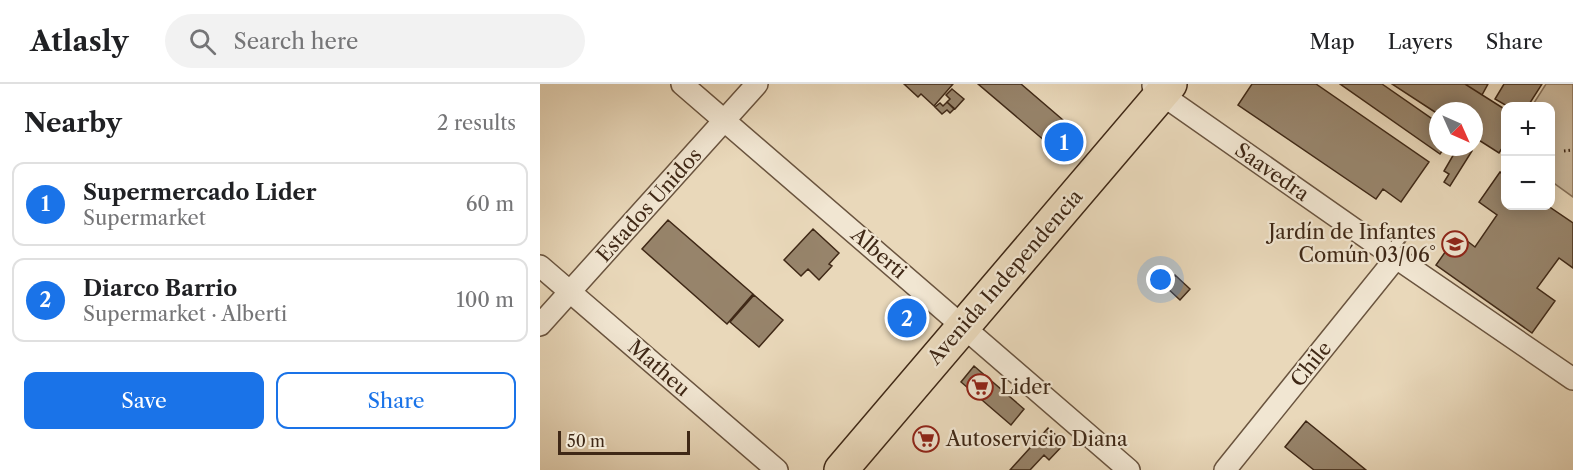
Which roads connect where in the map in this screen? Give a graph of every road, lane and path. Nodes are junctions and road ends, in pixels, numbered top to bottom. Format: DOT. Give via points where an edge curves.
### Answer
graph roads {
  1 [pos="682,84"];
  2 [pos="757,84"];
  3 [pos="1160,87"];
  4 [pos="724,121"];
  5 [pos="1573,150"];
  6 [pos="1564,151"];
  7 [pos="1403,234"];
  8 [pos="1393,255"];
  9 [pos="540,266"];
  10 [pos="570,291"];
  11 [pos="540,325"];
  12 [pos="964,326"];
  13 [pos="1573,379"];
  14 [pos="777,470"];
  15 [pos="841,470"];
  16 [pos="1129,470"];
  17 [pos="1225,470"];
  1 -- 4 [label="street, Alberti"];
  2 -- 4 [label="street, Estados Unidos"];
  3 -- 8 [label="street, Saavedra"];
  3 -- 12 [label="main road, Avenida Independencia"];
  4 -- 10 [label="street, Estados Unidos"];
  4 -- 12 [label="street, Alberti"];
  5 -- 6 [label="path"];
  7 -- 8 [label="lane"];
  8 -- 13 [label="street, Saavedra"];
  8 -- 17 [label="street, Chile"];
  9 -- 10 [label="street, Matheu"];
  10 -- 11 [label="street, Estados Unidos"];
  10 -- 14 [label="street, Matheu"];
  12 -- 15 [label="main road, Avenida Independencia"];
  12 -- 16 [label="street, Alberti"];
}
